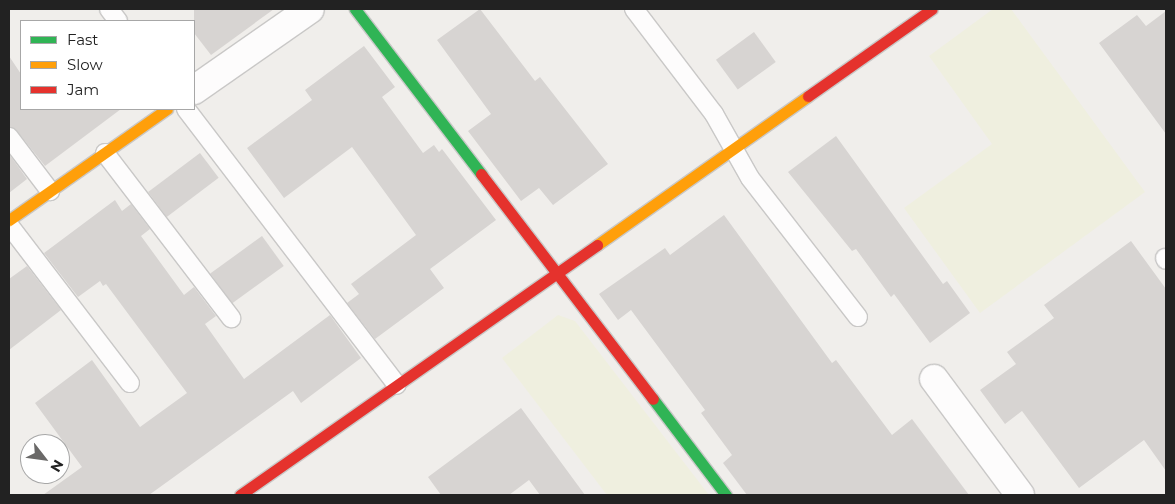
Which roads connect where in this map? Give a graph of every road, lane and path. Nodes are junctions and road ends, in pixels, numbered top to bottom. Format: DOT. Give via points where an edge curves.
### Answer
graph roads {
  1 [pos="109,9"];
  2 [pos="310,9"];
  3 [pos="355,9"];
  4 [pos="634,9"];
  5 [pos="932,9"];
  6 [pos="117,20"];
  7 [pos="195,89"];
  8 [pos="166,110"];
  9 [pos="187,110"];
  10 [pos="9,137"];
  11 [pos="733,148"];
  12 [pos="104,153"];
  13 [pos="50,191"];
  14 [pos="9,220"];
  15 [pos="9,225"];
  16 [pos="556,273"];
  17 [pos="858,317"];
  18 [pos="231,318"];
  19 [pos="934,379"];
  20 [pos="130,383"];
  21 [pos="397,385"];
  22 [pos="240,495"];
  23 [pos="726,495"];
  24 [pos="1020,495"];
  1 -- 6 [label="lane"];
  2 -- 7 [label="street"];
  3 -- 16 [label="street"];
  4 -- 11 [label="lane" via="714,114"];
  5 -- 11 [label="street"];
  8 -- 12 [label="street"];
  9 -- 21 [label="lane"];
  10 -- 13 [label="lane"];
  11 -- 16 [label="street"];
  11 -- 17 [label="lane" via="750,178"];
  12 -- 13 [label="street"];
  12 -- 18 [label="lane"];
  13 -- 14 [label="street"];
  15 -- 20 [label="lane"];
  16 -- 21 [label="street"];
  16 -- 23 [label="street"];
  19 -- 24 [label="street"];
  21 -- 22 [label="street"];
}
